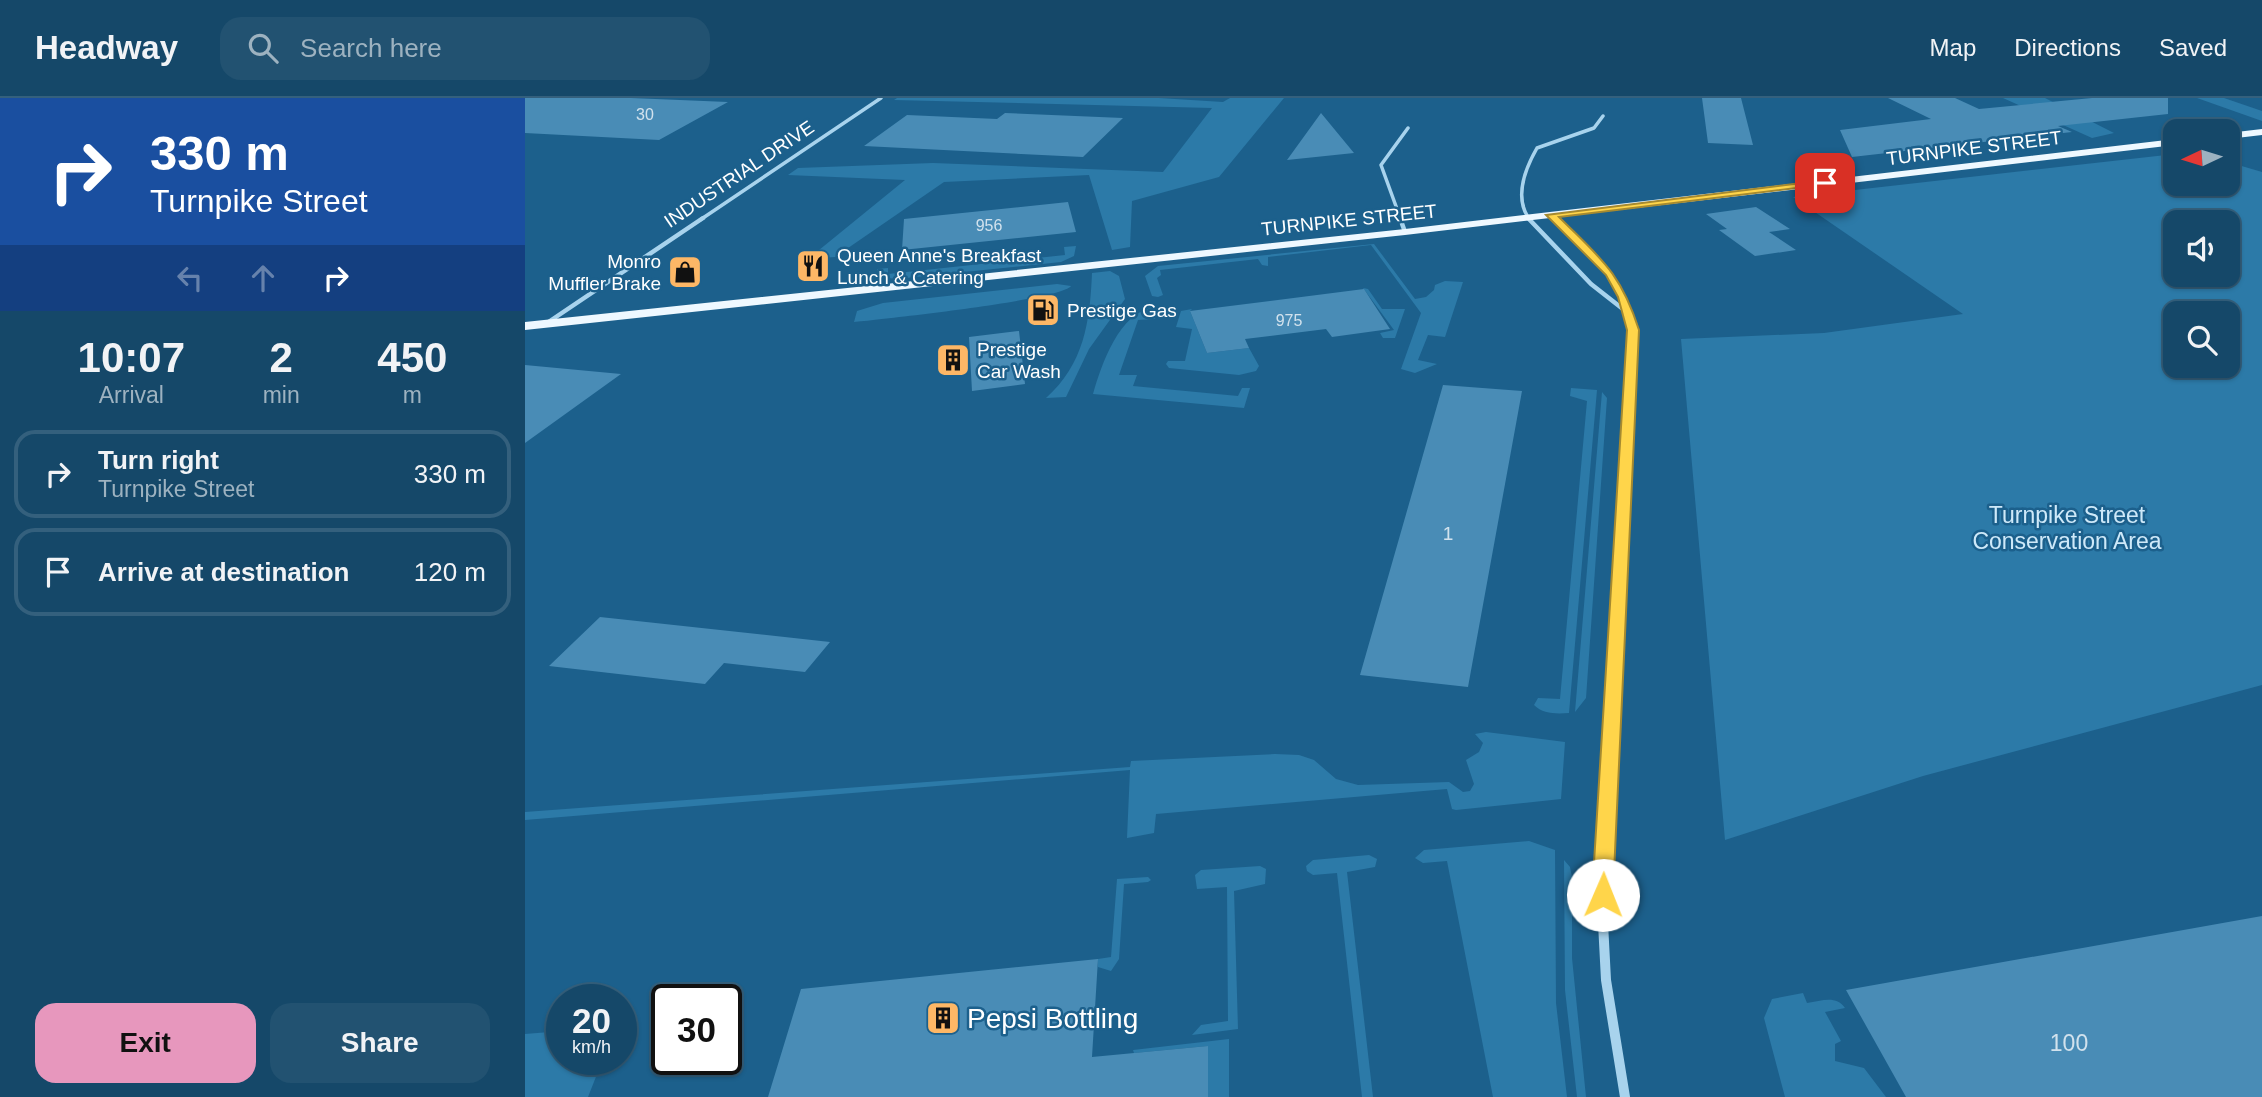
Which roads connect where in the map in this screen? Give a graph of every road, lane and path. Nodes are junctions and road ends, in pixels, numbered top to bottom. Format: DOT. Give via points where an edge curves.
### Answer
graph roads {
  1 [pos="881,98"];
  2 [pos="1603,116"];
  3 [pos="1408,128"];
  4 [pos="2262,132"];
  5 [pos="2240,135"];
  6 [pos="2163,143"];
  7 [pos="1551,215"];
  8 [pos="1527,217"];
  9 [pos="1405,232"];
  10 [pos="1629,314"];
  11 [pos="546,324"];
  12 [pos="525,326"];
  13 [pos="1625,1097"];
  1 -- 11 [label="street, INDUSTRIAL DRIVE"];
  2 -- 8 [label="street" via="1594,128 1537,148 1520,201"];
  3 -- 9 [label="street" via="1381,165"];
  4 -- 5 [label="main road"];
  6 -- 7 [label="main road, TURNPIKE STREET"];
  7 -- 8 [label="main road, TURNPIKE STREET"];
  7 -- 10 [label="street" via="1610,274"];
  8 -- 9 [label="main road, TURNPIKE STREET"];
  8 -- 10 [label="street" via="1591,284"];
  9 -- 11 [label="main road, TURNPIKE STREET"];
  10 -- 13 [label="street" via="1633,350 1603,922 1606,980"];
  11 -- 12 [label="main road, TURNPIKE STREET"];
}
